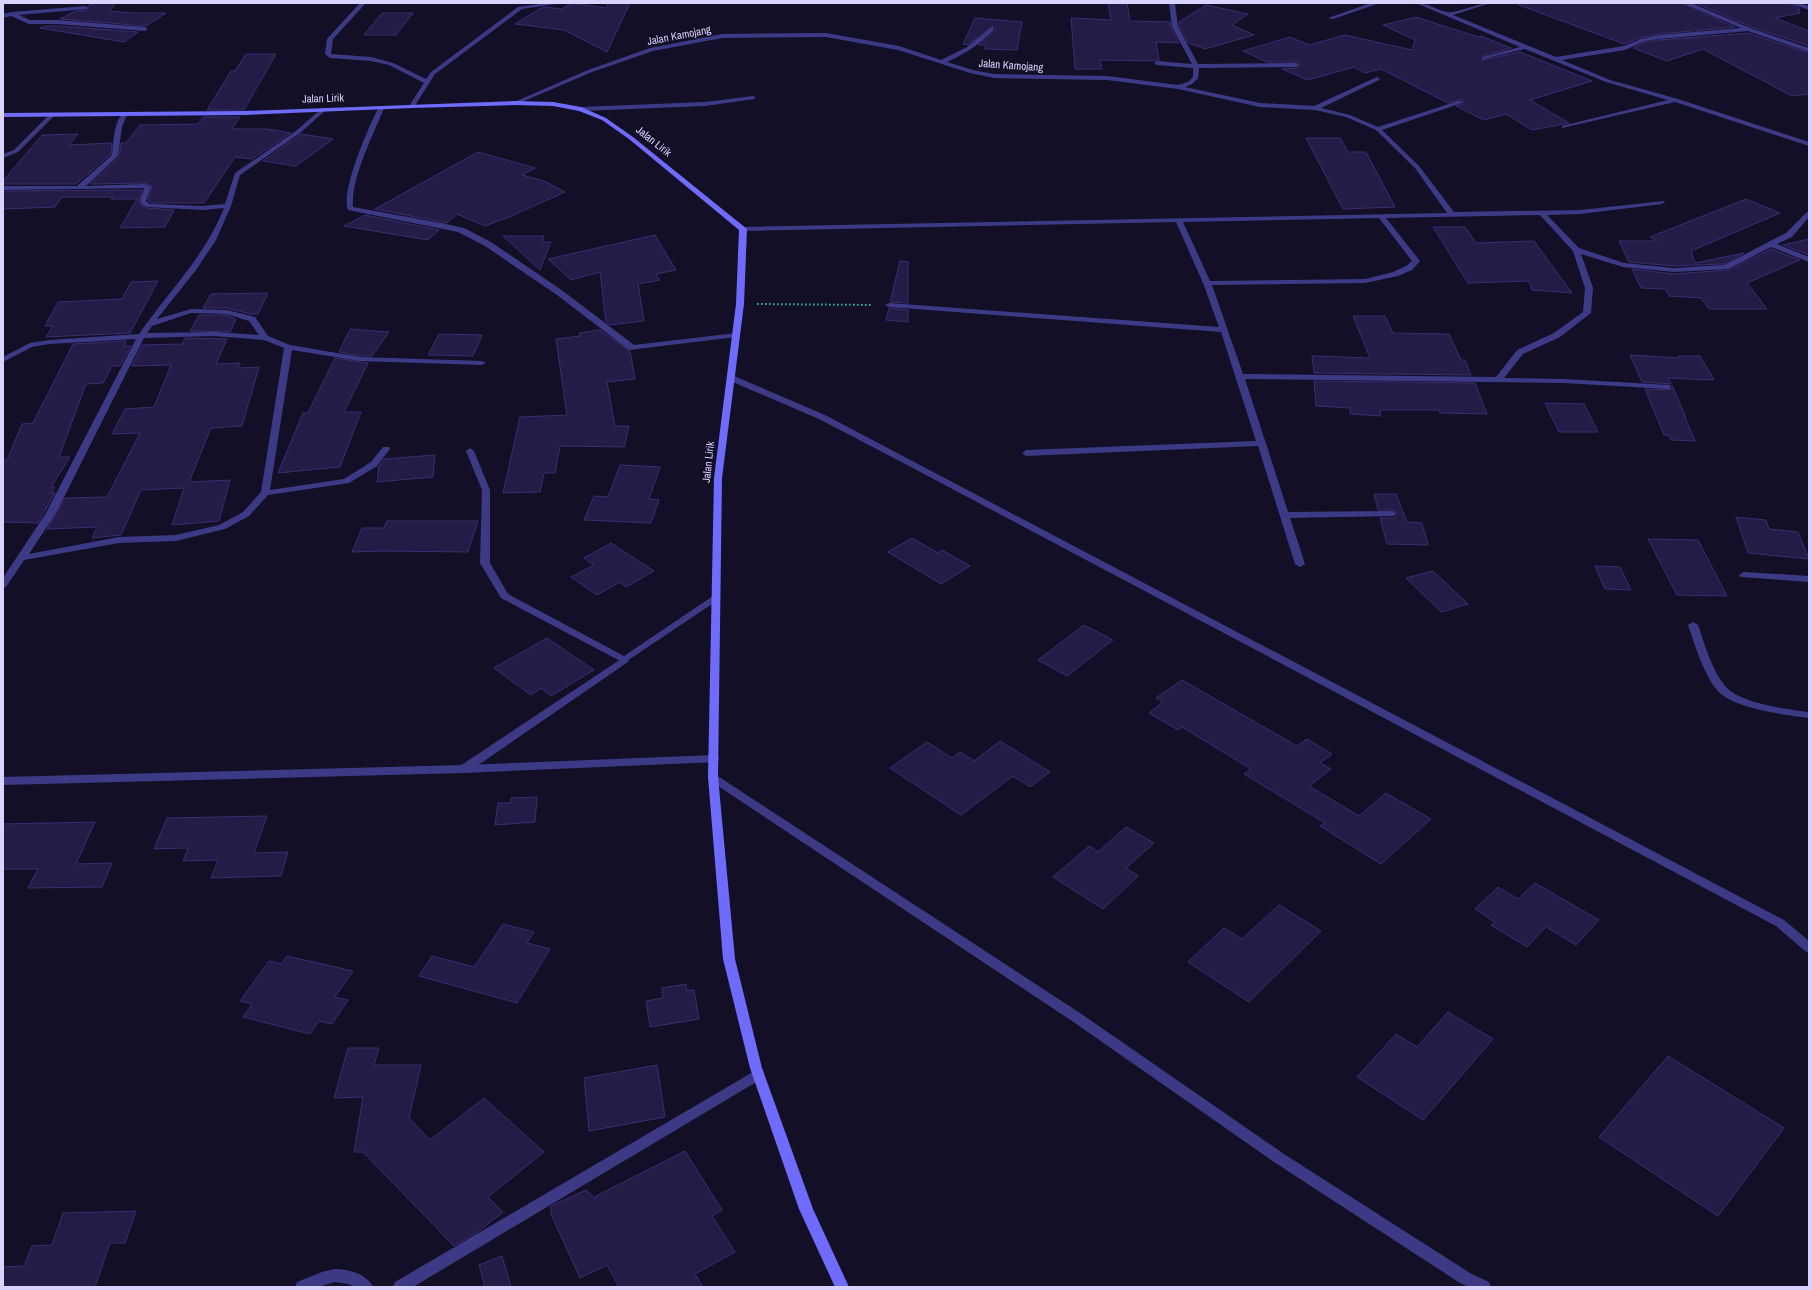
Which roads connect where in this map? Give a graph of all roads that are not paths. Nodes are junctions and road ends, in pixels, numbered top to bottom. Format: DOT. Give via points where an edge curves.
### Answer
graph roads {
  1 [pos="363,3"];
  2 [pos="559,3"];
  3 [pos="1172,3"];
  4 [pos="1377,3"];
  5 [pos="1418,3"];
  6 [pos="1488,3"];
  7 [pos="1686,3"];
  8 [pos="1793,3"];
  9 [pos="85,8"];
  10 [pos="1809,8"];
  11 [pos="12,14"];
  12 [pos="1447,15"];
  13 [pos="3,16"];
  14 [pos="1331,18"];
  15 [pos="145,29"];
  16 [pos="992,29"];
  17 [pos="1748,29"];
  18 [pos="1525,47"];
  19 [pos="1809,50"];
  20 [pos="1485,58"];
  21 [pos="1556,59"];
  22 [pos="942,62"];
  23 [pos="1157,63"];
  24 [pos="1296,65"];
  25 [pos="1196,66"];
  26 [pos="1377,79"];
  27 [pos="427,82"];
  28 [pos="1178,87"];
  29 [pos="752,98"];
  30 [pos="1676,100"];
  31 [pos="1460,102"];
  32 [pos="516,103"];
  33 [pos="412,106"];
  34 [pos="381,108"];
  35 [pos="1315,108"];
  36 [pos="581,109"];
  37 [pos="322,110"];
  38 [pos="3,114"];
  39 [pos="52,115"];
  40 [pos="124,115"];
  41 [pos="1564,127"];
  42 [pos="1378,130"];
  43 [pos="1809,144"];
  44 [pos="3,156"];
  45 [pos="3,188"];
  46 [pos="78,188"];
  47 [pos="1662,202"];
  48 [pos="228,206"];
  49 [pos="1542,213"];
  50 [pos="1809,213"];
  51 [pos="1452,215"];
  52 [pos="1381,217"];
  53 [pos="1178,220"];
  54 [pos="743,228"];
  55 [pos="1771,244"];
  56 [pos="1576,250"];
  57 [pos="1809,260"];
  58 [pos="1207,283"];
  59 [pos="889,305"];
  60 [pos="149,324"];
  61 [pos="1223,330"];
  62 [pos="736,335"];
  63 [pos="141,336"];
  64 [pos="265,338"];
  65 [pos="288,347"];
  66 [pos="3,360"];
  67 [pos="482,363"];
  68 [pos="1240,376"];
  69 [pos="731,378"];
  70 [pos="1498,380"];
  71 [pos="1667,387"];
  72 [pos="1262,443"];
  73 [pos="386,449"];
  74 [pos="470,451"];
  75 [pos="1026,453"];
  76 [pos="265,493"];
  77 [pos="1391,514"];
  78 [pos="1285,515"];
  79 [pos="20,558"];
  80 [pos="1300,564"];
  81 [pos="1744,575"];
  82 [pos="1809,579"];
  83 [pos="3,585"];
  84 [pos="716,598"];
  85 [pos="1692,625"];
  86 [pos="624,660"];
  87 [pos="1809,715"];
  88 [pos="714,759"];
  89 [pos="464,769"];
  90 [pos="713,777"];
  91 [pos="3,781"];
  92 [pos="1809,948"];
  93 [pos="758,1074"];
  94 [pos="302,1287"];
  95 [pos="366,1287"];
  96 [pos="400,1287"];
  97 [pos="842,1287"];
  98 [pos="1484,1287"];
  1 -- 27 [label="street" via="330,39 328,54 391,64"];
  2 -- 27 [label="street" via="520,8 433,73"];
  3 -- 25 [label="street" via="1175,27"];
  4 -- 14 [label="street"];
  5 -- 12 [label="street"];
  6 -- 12 [label="street"];
  7 -- 17 [label="street"];
  8 -- 10 [label="street"];
  9 -- 11 [label="street"];
  11 -- 13 [label="street"];
  11 -- 15 [label="street" via="29,22"];
  12 -- 18 [label="street"];
  16 -- 22 [label="street" via="964,52"];
  17 -- 19 [label="street"];
  17 -- 21 [label="street" via="1659,36 1625,48"];
  18 -- 20 [label="street"];
  18 -- 21 [label="street"];
  21 -- 30 [label="street" via="1608,81"];
  22 -- 28 [label="street, Jalan Kamojang" via="994,76 1107,78"];
  22 -- 32 [label="street, Jalan Kamojang" via="899,48 826,36 722,36 652,49 590,71"];
  23 -- 25 [label="street"];
  24 -- 25 [label="street"];
  25 -- 28 [label="street" via="1196,77 1190,83"];
  26 -- 35 [label="street"];
  27 -- 33 [label="street"];
  28 -- 35 [label="street, Jalan Kamojang" via="1260,105"];
  29 -- 36 [label="street" via="705,104"];
  30 -- 41 [label="street"];
  30 -- 43 [label="street"];
  31 -- 42 [label="street"];
  32 -- 33 [label="main road, Jalan Lirik"];
  32 -- 36 [label="main road, Jalan Lirik" via="553,104"];
  33 -- 34 [label="main road, Jalan Lirik"];
  34 -- 37 [label="main road, Jalan Lirik"];
  34 -- 62 [label="street" via="358,164 351,189 348,206 350,209 461,230 488,244 560,293 632,348"];
  35 -- 42 [label="street, Jalan Kamojang" via="1348,116"];
  36 -- 54 [label="main road, Jalan Lirik" via="604,119 631,138"];
  37 -- 40 [label="main road, Jalan Lirik"];
  37 -- 48 [label="street" via="298,132 237,174"];
  38 -- 39 [label="main road, Jalan Lirik"];
  39 -- 40 [label="main road, Jalan Lirik"];
  39 -- 44 [label="street" via="16,151"];
  40 -- 46 [label="street" via="119,127 115,156"];
  42 -- 51 [label="street, Jalan Kamojang" via="1417,167"];
  45 -- 46 [label="street"];
  46 -- 48 [label="street" via="148,187 143,201 149,206"];
  47 -- 49 [label="street" via="1580,212"];
  48 -- 60 [label="street" via="210,245 191,273"];
  49 -- 51 [label="street"];
  49 -- 56 [label="street"];
  50 -- 55 [label="street" via="1789,235"];
  51 -- 52 [label="street"];
  52 -- 53 [label="street"];
  52 -- 58 [label="street" via="1416,261 1409,268 1395,274 1365,281"];
  53 -- 54 [label="street"];
  53 -- 58 [label="street"];
  54 -- 62 [label="main road, Jalan Lirik"];
  55 -- 56 [label="street" via="1725,267 1674,270 1622,265"];
  55 -- 57 [label="street"];
  56 -- 70 [label="street" via="1589,288 1587,313 1557,335 1520,352"];
  58 -- 61 [label="street"];
  59 -- 61 [label="street"];
  60 -- 63 [label="street"];
  60 -- 64 [label="street" via="192,312 227,312 252,319"];
  61 -- 68 [label="street"];
  62 -- 69 [label="main road, Jalan Lirik"];
  63 -- 64 [label="street" via="214,334"];
  63 -- 66 [label="street" via="30,345"];
  63 -- 79 [label="street" via="51,513"];
  64 -- 65 [label="street"];
  65 -- 67 [label="street" via="360,360"];
  65 -- 76 [label="street"];
  68 -- 70 [label="street"];
  68 -- 72 [label="street"];
  69 -- 84 [label="main road, Jalan Lirik" via="718,478"];
  69 -- 92 [label="street" via="822,418 912,464 1780,924"];
  70 -- 71 [label="street"];
  72 -- 75 [label="street"];
  72 -- 78 [label="street"];
  73 -- 76 [label="street" via="374,464 346,481"];
  74 -- 86 [label="street" via="486,490 485,564 504,596"];
  76 -- 79 [label="street" via="246,514 222,527 176,538 119,540"];
  77 -- 78 [label="street"];
  78 -- 80 [label="street"];
  79 -- 83 [label="street"];
  81 -- 82 [label="street"];
  84 -- 86 [label="street"];
  84 -- 88 [label="main road, Jalan Lirik"];
  85 -- 87 [label="street" via="1710,670 1724,691 1747,703"];
  86 -- 89 [label="street"];
  88 -- 89 [label="street"];
  88 -- 90 [label="main road, Jalan Lirik"];
  89 -- 91 [label="street"];
  90 -- 93 [label="main road, Jalan Lirik" via="729,959"];
  90 -- 98 [label="street" via="1076,1017 1279,1158 1465,1278"];
  93 -- 96 [label="street"];
  93 -- 97 [label="main road, Jalan Lirik" via="806,1209"];
  94 -- 95 [label="street" via="332,1275 347,1275 364,1283"];
}
